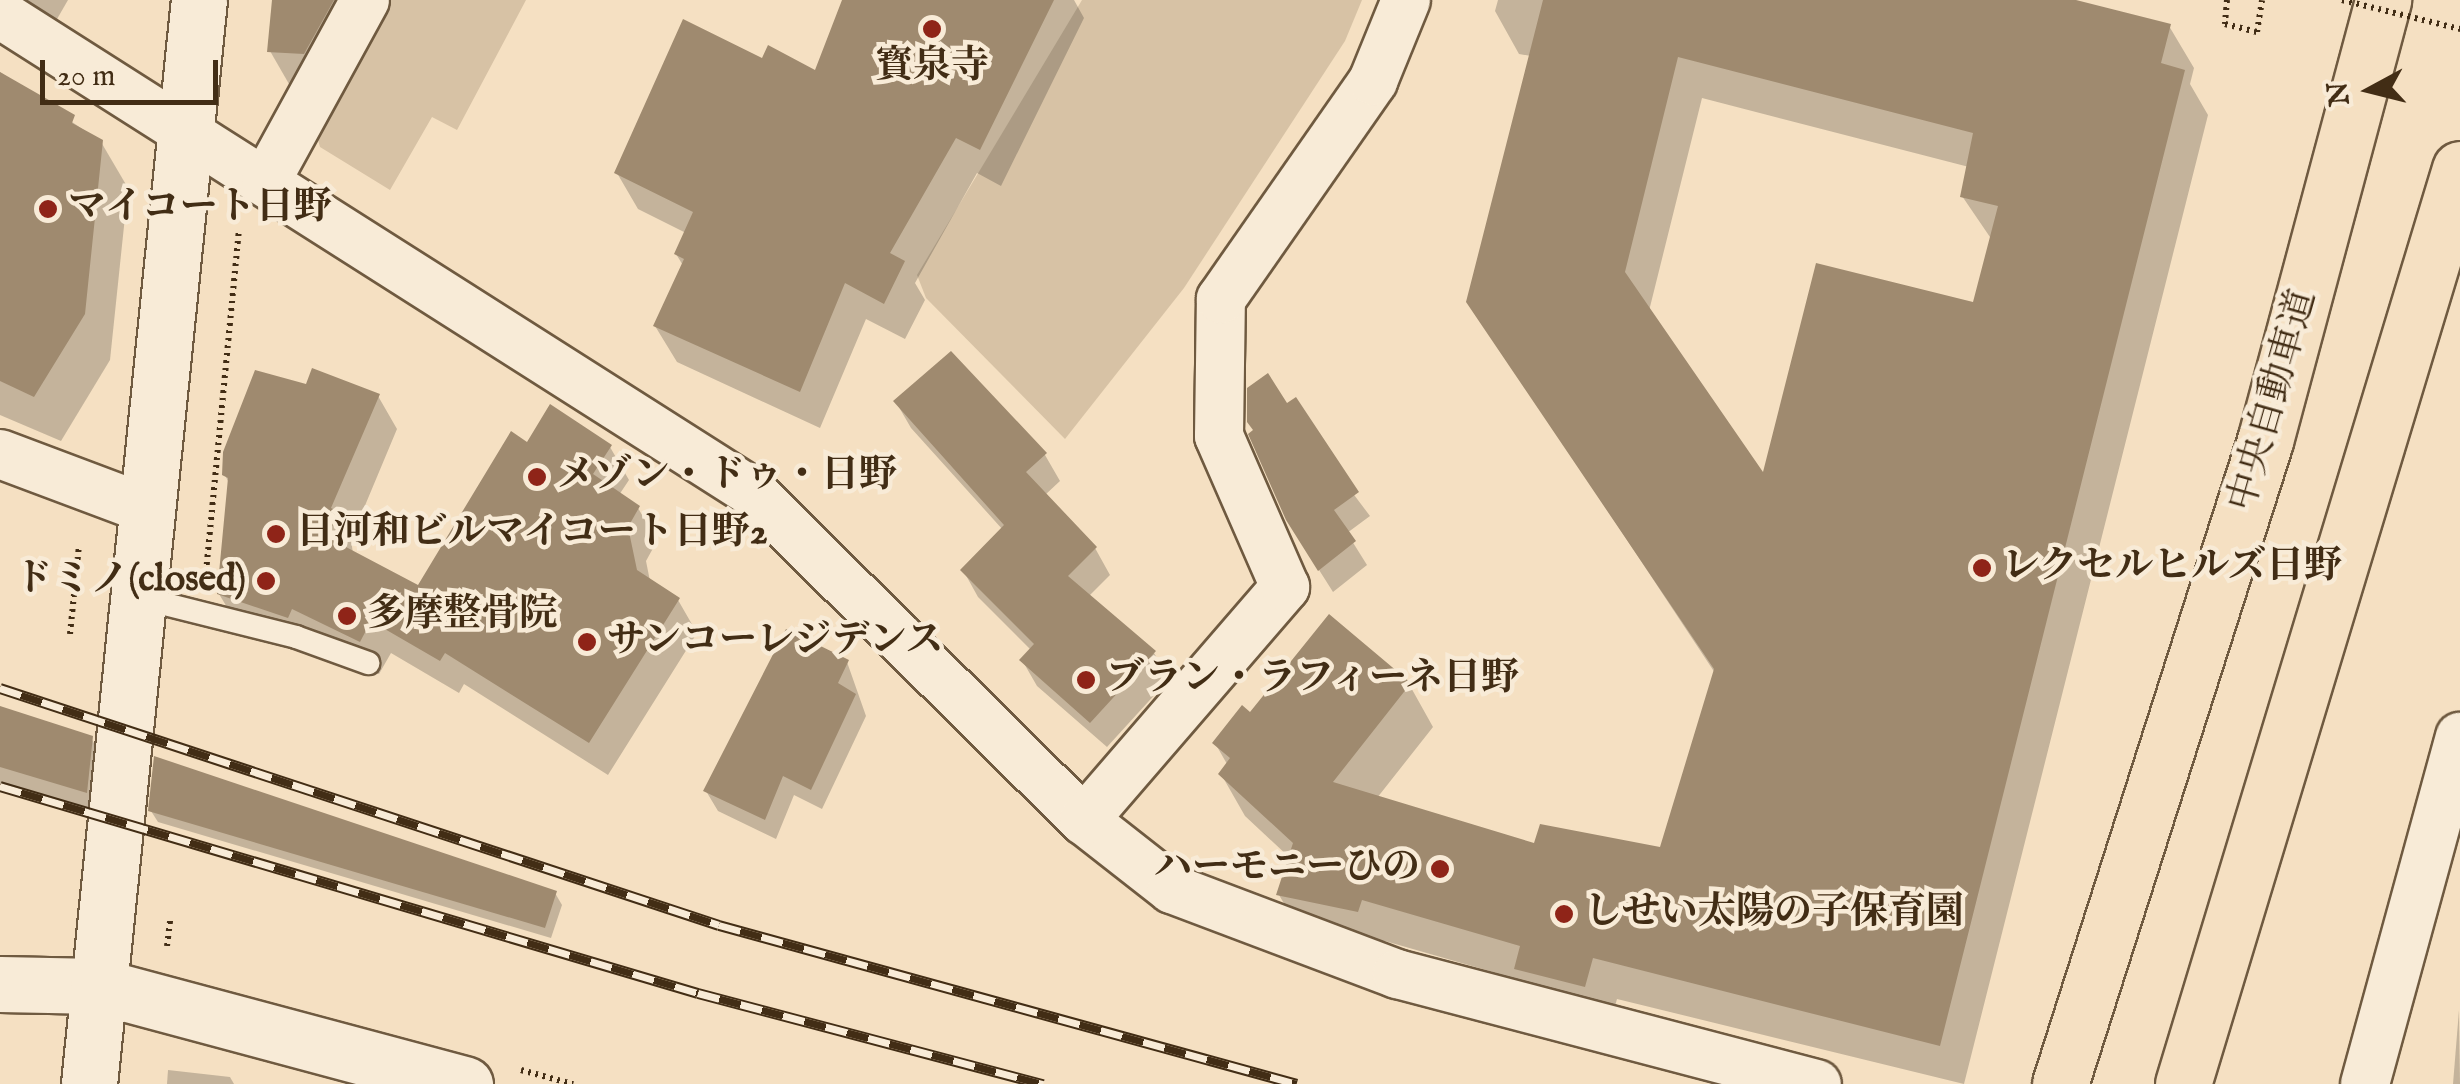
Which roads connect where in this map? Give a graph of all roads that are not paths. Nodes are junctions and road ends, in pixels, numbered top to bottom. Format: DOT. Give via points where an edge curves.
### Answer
graph roads {
  1 [pos="199,0"];
  2 [pos="365,0"];
  3 [pos="1406,0"];
  4 [pos="2383,0"];
  5 [pos="0,14"];
  6 [pos="186,129"];
  7 [pos="2460,169"];
  8 [pos="254,196"];
  9 [pos="0,454"];
  10 [pos="146,509"];
  11 [pos="137,598"];
  12 [pos="368,663"];
  13 [pos="2460,737"];
  14 [pos="1084,820"];
  15 [pos="0,984"];
  16 [pos="98,986"];
  17 [pos="89,1084"];
  18 [pos="465,1084"];
  19 [pos="1817,1084"];
  20 [pos="2060,1084"];
  21 [pos="2183,1084"];
  22 [pos="2365,1084"];
  1 -- 6 [label="street"];
  2 -- 8 [label="street"];
  3 -- 14 [label="street" via="1373,81 1221,299 1219,436 1285,587"];
  4 -- 20 [label="highway, 中央自動車道" via="2265,440"];
  5 -- 6 [label="street"];
  6 -- 8 [label="street"];
  6 -- 10 [label="street"];
  7 -- 21 [label="highway"];
  8 -- 14 [label="street" via="752,492"];
  9 -- 10 [label="street"];
  10 -- 11 [label="street"];
  11 -- 12 [label="lane"];
  11 -- 16 [label="street"];
  13 -- 22 [label="street"];
  14 -- 19 [label="street" via="1172,889 1397,974"];
  15 -- 16 [label="street"];
  16 -- 17 [label="street"];
  16 -- 18 [label="street"];
}
